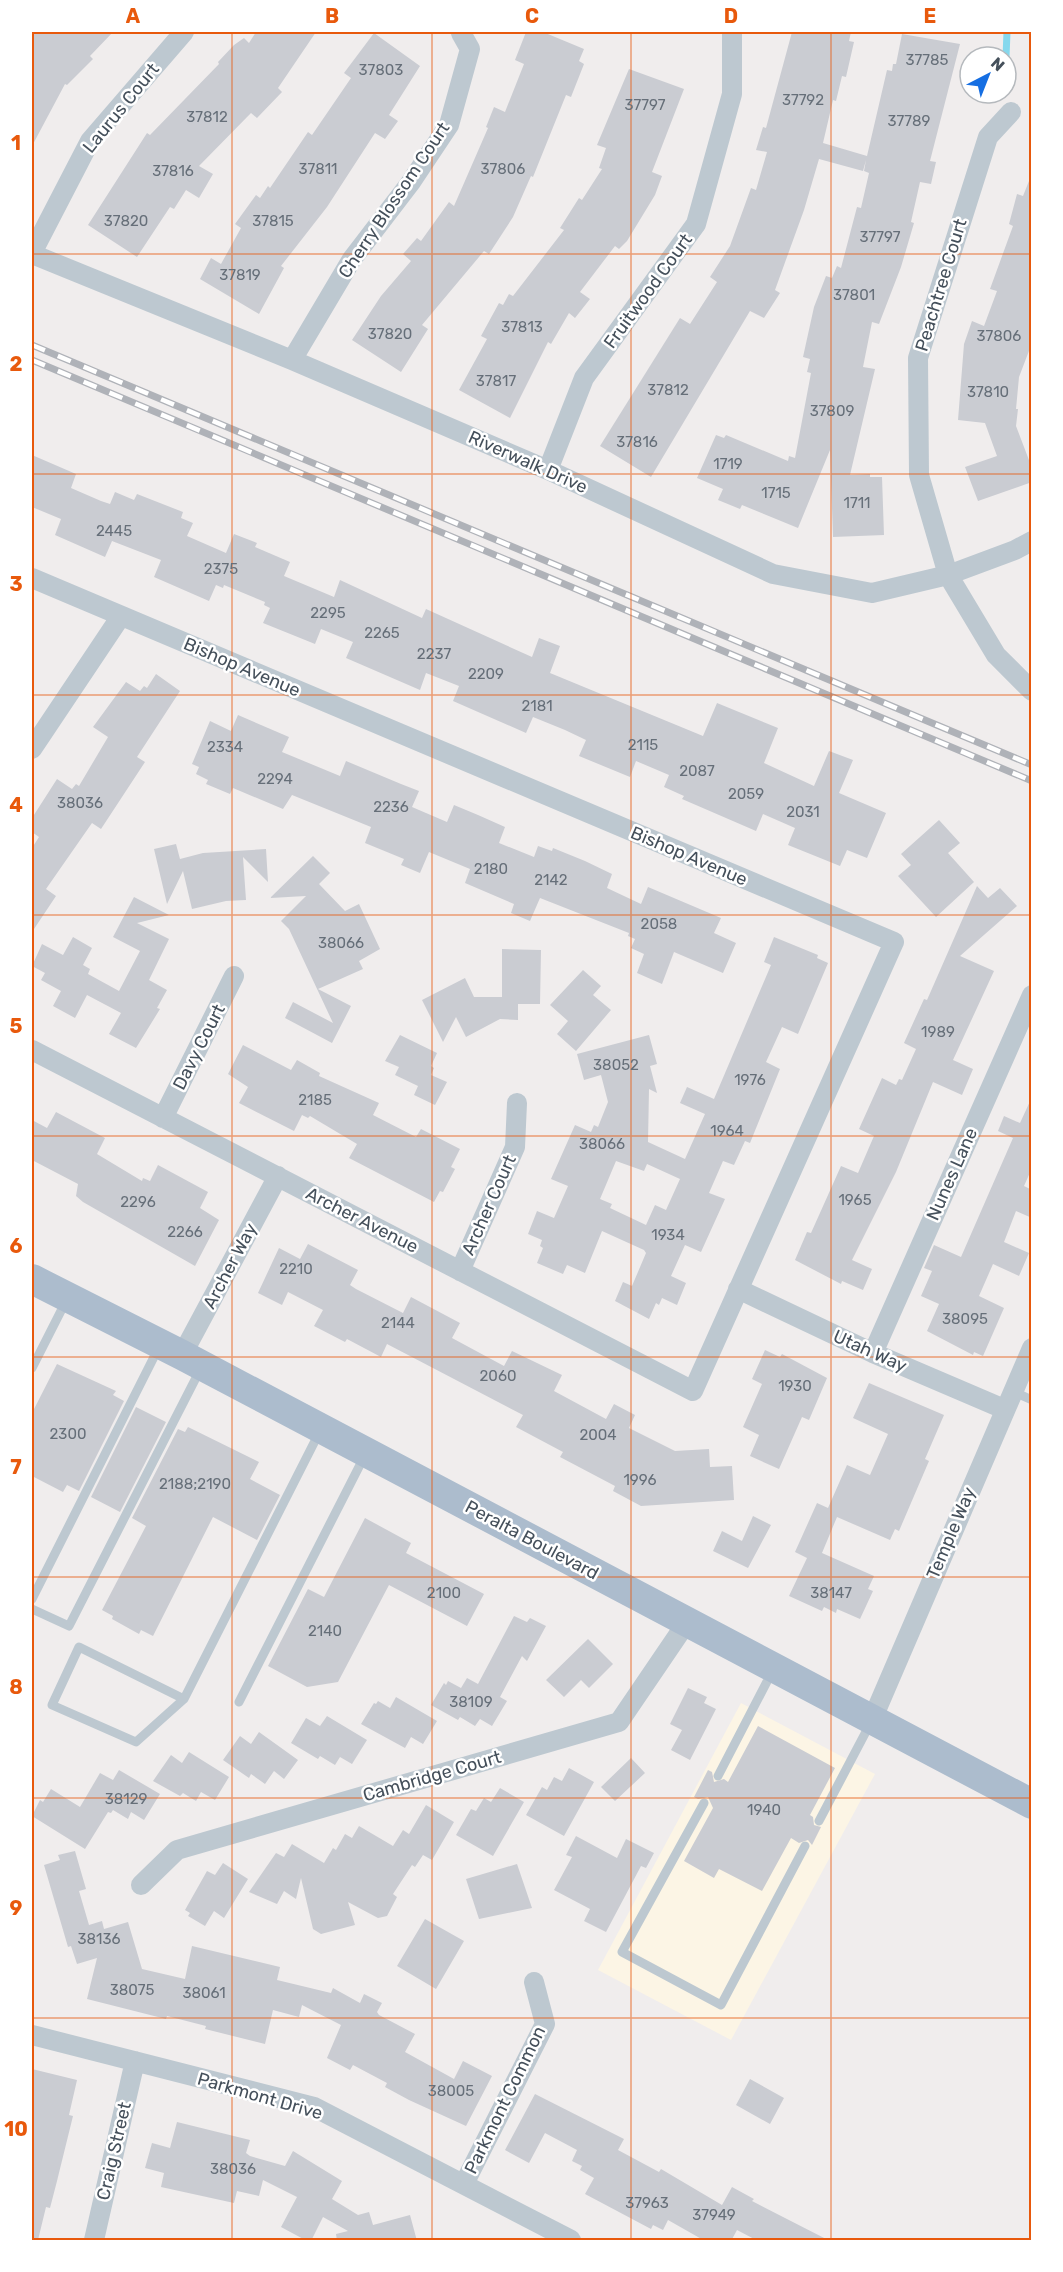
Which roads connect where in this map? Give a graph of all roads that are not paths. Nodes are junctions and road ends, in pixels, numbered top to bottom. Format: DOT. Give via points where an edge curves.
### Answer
graph roads {
  1 [pos="184,32"];
  2 [pos="460,33"];
  3 [pos="732,33"];
  4 [pos="1011,112"];
  5 [pos="32,254"];
  6 [pos="292,360"];
  7 [pos="548,470"];
  8 [pos="1032,541"];
  9 [pos="948,575"];
  10 [pos="32,578"];
  11 [pos="122,616"];
  12 [pos="1032,691"];
  13 [pos="32,749"];
  14 [pos="234,976"];
  15 [pos="1032,995"];
  16 [pos="32,1050"];
  17 [pos="517,1103"];
  18 [pos="163,1118"];
  19 [pos="278,1176"];
  20 [pos="459,1271"];
  21 [pos="32,1279"];
  22 [pos="738,1288"];
  23 [pos="68,1297"];
  24 [pos="1032,1348"];
  25 [pos="873,1353"];
  26 [pos="181,1355"];
  27 [pos="32,1368"];
  28 [pos="693,1391"];
  29 [pos="1008,1400"];
  30 [pos="1032,1400"];
  31 [pos="321,1429"];
  32 [pos="366,1452"];
  33 [pos="32,1599"];
  34 [pos="32,1609"];
  35 [pos="687,1622"];
  36 [pos="774,1668"];
  37 [pos="184,1698"];
  38 [pos="239,1702"];
  39 [pos="872,1720"];
  40 [pos="718,1776"];
  41 [pos="704,1803"];
  42 [pos="1032,1804"];
  43 [pos="819,1821"];
  44 [pos="805,1846"];
  45 [pos="141,1885"];
  46 [pos="534,1982"];
  47 [pos="32,2035"];
  48 [pos="135,2061"];
  49 [pos="464,2184"];
  50 [pos="94,2241"];
  51 [pos="571,2241"];
  1 -- 5 [label="street, Laurus Court" via="90,141"];
  2 -- 6 [label="street, Cherry Blossom Court" via="470,50 448,125 411,182 352,259"];
  3 -- 7 [label="street, Fruitwood Court" via="732,94 696,224 584,378"];
  4 -- 9 [label="street, Peachtree Court" via="987,137 918,358 919,475"];
  5 -- 6 [label="street, Riverwalk Drive"];
  6 -- 7 [label="street, Riverwalk Drive"];
  7 -- 9 [label="street, Riverwalk Drive" via="773,574 872,593"];
  8 -- 9 [label="street, Riverwalk Drive"];
  9 -- 12 [label="street, Peachtree Court" via="996,655"];
  10 -- 11 [label="street, Bishop Avenue"];
  11 -- 13 [label="street"];
  11 -- 22 [label="street, Bishop Avenue" via="894,942"];
  14 -- 18 [label="street, Davy Court"];
  15 -- 25 [label="street, Nunes Lane"];
  16 -- 18 [label="street, Archer Avenue"];
  17 -- 20 [label="street, Archer Court" via="514,1147"];
  18 -- 19 [label="street, Archer Avenue"];
  19 -- 20 [label="street, Archer Avenue"];
  19 -- 26 [label="street, Archer Way"];
  20 -- 28 [label="street, Archer Avenue"];
  21 -- 23 [label="main road, Peralta Boulevard"];
  22 -- 25 [label="street, Utah Way"];
  22 -- 28 [label="street, Bishop Avenue"];
  23 -- 26 [label="main road, Peralta Boulevard"];
  23 -- 27 [label="lane"];
  24 -- 29 [label="street, Temple Way"];
  25 -- 29 [label="street, Utah Way"];
  26 -- 31 [label="main road, Peralta Boulevard"];
  26 -- 33 [label="lane"];
  26 -- 34 [label="lane" via="69,1626"];
  29 -- 30 [label="lane"];
  29 -- 39 [label="street, Temple Way"];
  31 -- 32 [label="main road, Peralta Boulevard"];
  31 -- 37 [label="lane"];
  32 -- 35 [label="main road, Peralta Boulevard"];
  32 -- 38 [label="lane"];
  35 -- 36 [label="main road, Peralta Boulevard"];
  35 -- 45 [label="street, Cambridge Court" via="619,1722 177,1850"];
  36 -- 39 [label="main road, Peralta Boulevard"];
  36 -- 40 [label="lane"];
  37 -- 37 [label="lane" via="80,1647 52,1705 136,1742"];
  39 -- 42 [label="main road, Peralta Boulevard"];
  39 -- 43 [label="lane"];
  41 -- 44 [label="lane" via="622,1952 721,2005"];
  46 -- 49 [label="street, Parkmont Common" via="545,2024"];
  47 -- 48 [label="street, Parkmont Drive"];
  48 -- 49 [label="street, Parkmont Drive" via="314,2107"];
  48 -- 50 [label="street, Craig Street"];
  49 -- 51 [label="street, Parkmont Drive"];
}
